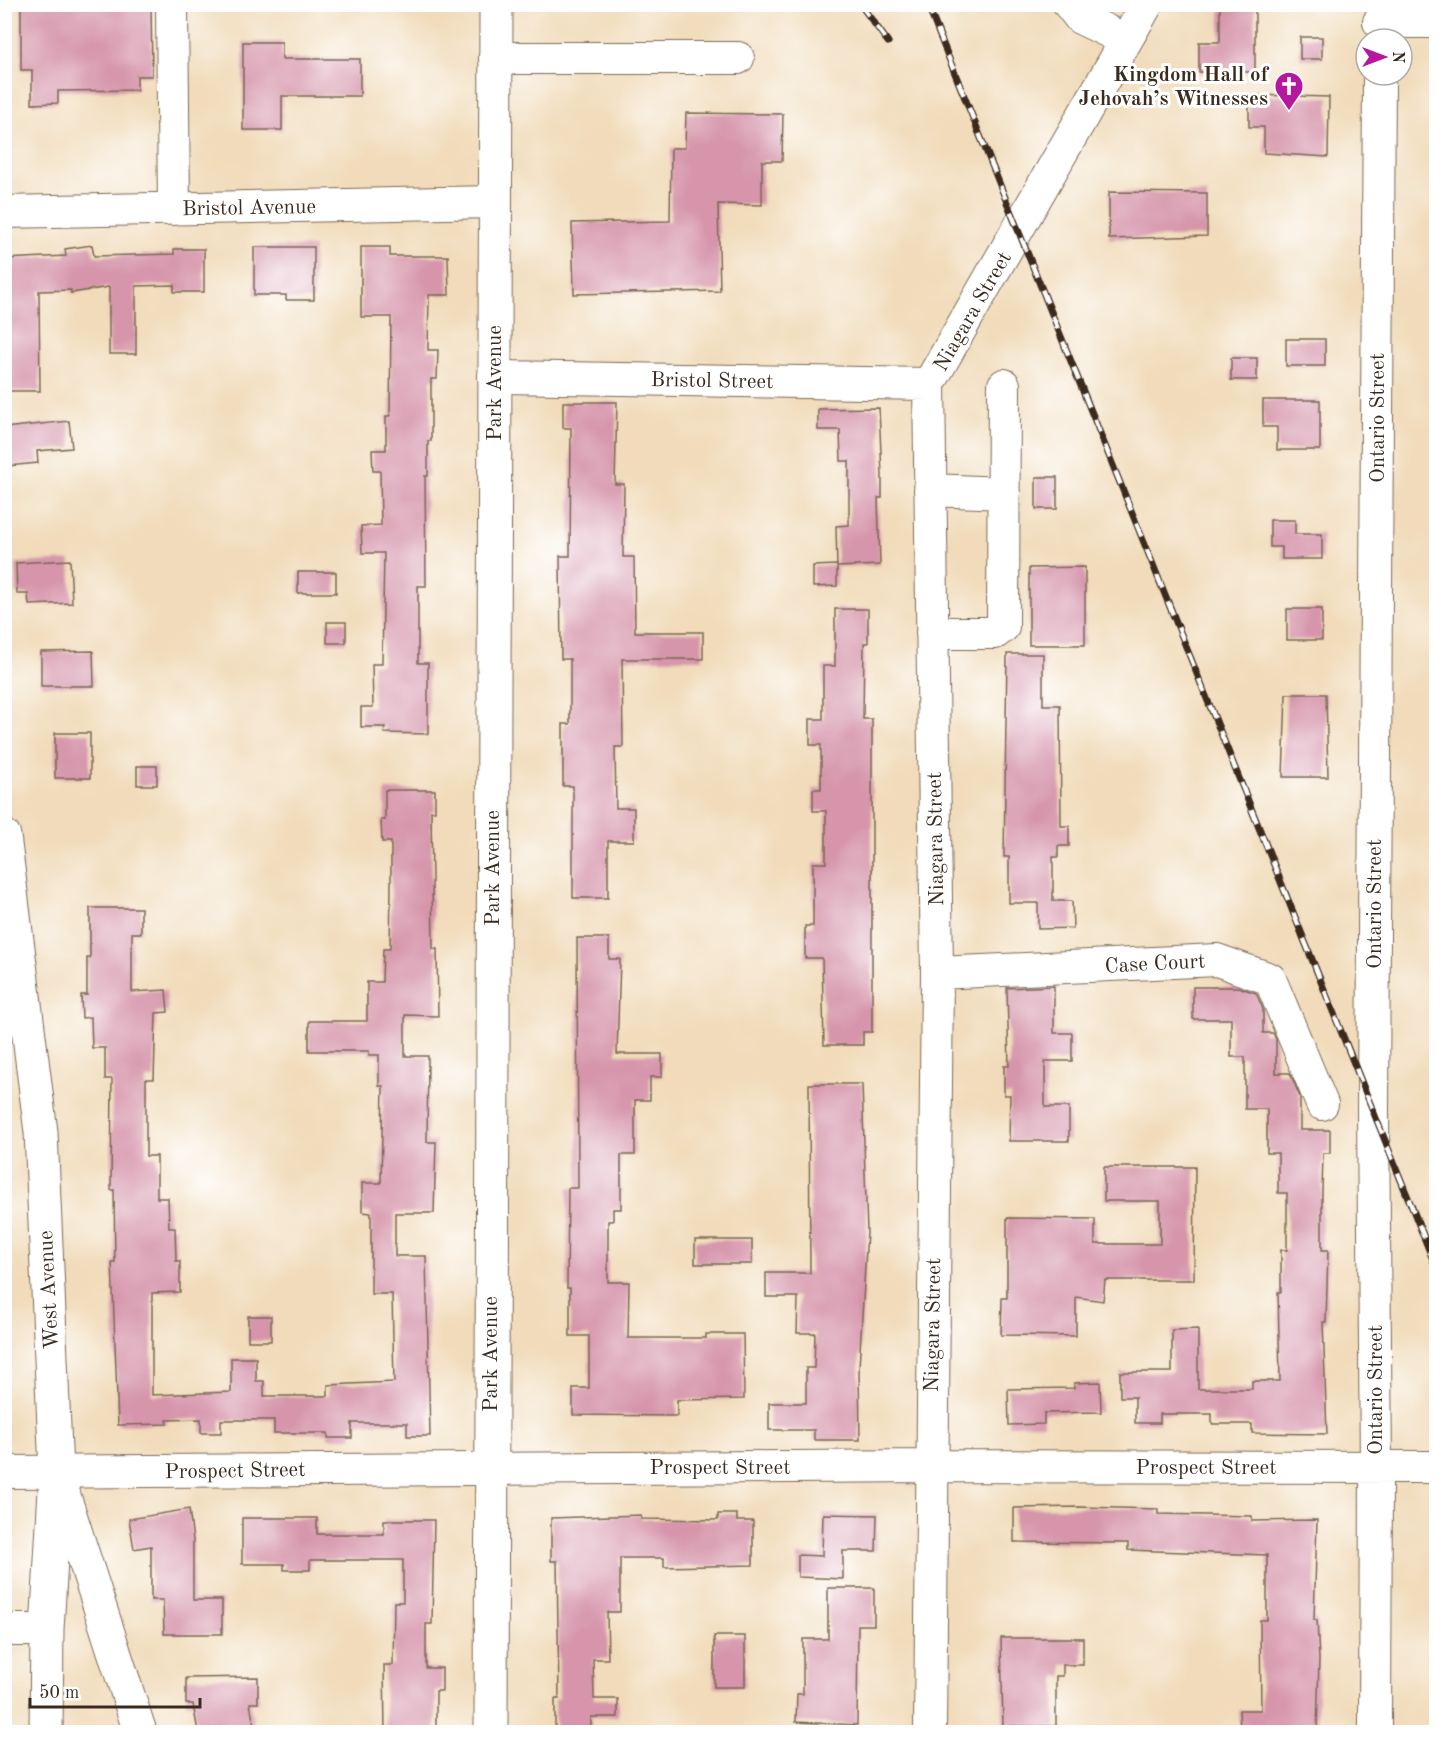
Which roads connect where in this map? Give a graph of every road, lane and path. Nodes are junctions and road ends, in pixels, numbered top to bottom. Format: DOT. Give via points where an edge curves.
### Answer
graph roads {
  1 [pos="172,4"];
  2 [pos="496,4"];
  3 [pos="1069,4"];
  4 [pos="1147,4"];
  5 [pos="1379,22"];
  6 [pos="1437,22"];
  7 [pos="1126,40"];
  8 [pos="495,58"];
  9 [pos="738,58"];
  10 [pos="1379,87"];
  11 [pos="494,202"];
  12 [pos="174,209"];
  13 [pos="4,212"];
  14 [pos="494,377"];
  15 [pos="929,384"];
  16 [pos="1004,385"];
  17 [pos="930,490"];
  18 [pos="1004,493"];
  19 [pos="932,633"];
  20 [pos="4,837"];
  21 [pos="937,973"];
  22 [pos="1322,1104"];
  23 [pos="931,1466"];
  24 [pos="1437,1467"];
  25 [pos="490,1468"];
  26 [pos="1376,1468"];
  27 [pos="4,1472"];
  28 [pos="56,1472"];
  29 [pos="4,1630"];
  30 [pos="47,1630"];
  31 [pos="46,1732"];
  32 [pos="140,1732"];
  33 [pos="491,1732"];
  34 [pos="930,1732"];
  35 [pos="1375,1732"];
  1 -- 12 [label="street"];
  2 -- 8 [label="main road, Park Avenue"];
  3 -- 7 [label="street" via="1080,18"];
  4 -- 7 [label="street, Niagara Street"];
  5 -- 6 [label="street"];
  7 -- 15 [label="street, Niagara Street"];
  8 -- 9 [label="street"];
  8 -- 11 [label="main road, Park Avenue"];
  10 -- 26 [label="street, Ontario Street" via="1372,1109"];
  11 -- 12 [label="street, Bristol Avenue"];
  11 -- 14 [label="main road, Park Avenue"];
  12 -- 13 [label="street, Bristol Avenue"];
  14 -- 15 [label="street, Bristol Street"];
  14 -- 25 [label="main road, Park Avenue"];
  15 -- 17 [label="street, Niagara Street"];
  16 -- 18 [label="street"];
  17 -- 18 [label="street"];
  17 -- 19 [label="street, Niagara Street"];
  18 -- 19 [label="street" via="1003,627 995,633"];
  19 -- 21 [label="street, Niagara Street"];
  20 -- 28 [label="main road, West Avenue" via="40,1132"];
  21 -- 22 [label="street, Case Court" via="1217,960 1270,979"];
  21 -- 23 [label="street, Niagara Street"];
  23 -- 25 [label="street, Prospect Street"];
  23 -- 26 [label="street, Prospect Street"];
  23 -- 34 [label="street, Niagara Street"];
  24 -- 26 [label="street, Prospect Street"];
  25 -- 28 [label="street, Prospect Street"];
  25 -- 33 [label="main road, Park Avenue"];
  26 -- 35 [label="street, Ontario Street"];
  27 -- 28 [label="street, Prospect Street"];
  28 -- 30 [label="main road"];
  28 -- 32 [label="main road, West Avenue"];
  29 -- 30 [label="street"];
  30 -- 31 [label="main road"];
}
